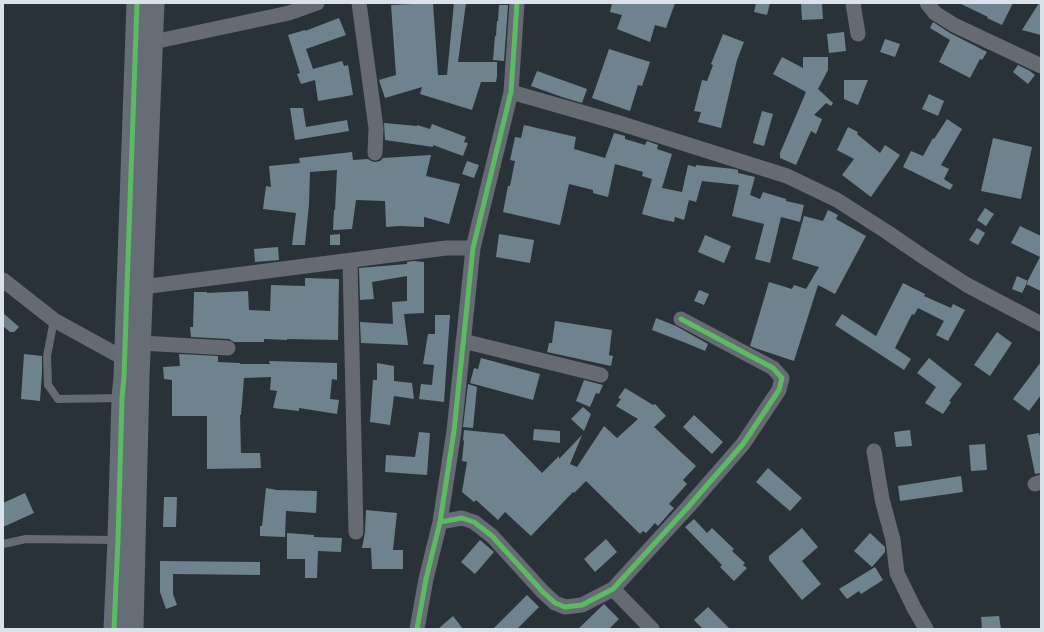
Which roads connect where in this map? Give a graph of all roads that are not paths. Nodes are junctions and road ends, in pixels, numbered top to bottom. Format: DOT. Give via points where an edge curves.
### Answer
graph roads {
  1 [pos="137,3"];
  2 [pos="154,3"];
  3 [pos="317,3"];
  4 [pos="359,3"];
  5 [pos="517,3"];
  6 [pos="853,3"];
  7 [pos="927,3"];
  8 [pos="858,34"];
  9 [pos="153,42"];
  10 [pos="1041,66"];
  11 [pos="511,92"];
  12 [pos="375,153"];
  13 [pos="473,248"];
  14 [pos="350,261"];
  15 [pos="3,280"];
  16 [pos="142,287"];
  17 [pos="681,319"];
  18 [pos="54,320"];
  19 [pos="1041,324"];
  20 [pos="463,341"];
  21 [pos="141,344"];
  22 [pos="228,348"];
  23 [pos="125,359"];
  24 [pos="601,375"];
  25 [pos="122,398"];
  26 [pos="874,451"];
  27 [pos="440,522"];
  28 [pos="356,532"];
  29 [pos="118,540"];
  30 [pos="3,544"];
  31 [pos="613,589"];
  32 [pos="114,629"];
  33 [pos="132,629"];
  34 [pos="417,629"];
  35 [pos="652,629"];
  36 [pos="926,629"];
  1 -- 23 [label="street"];
  2 -- 9 [label="street"];
  3 -- 9 [label="street" via="289,13"];
  4 -- 12 [label="street" via="376,128"];
  5 -- 11 [label="street"];
  6 -- 8 [label="street"];
  7 -- 10 [label="street" via="935,14 954,25"];
  9 -- 16 [label="street"];
  11 -- 13 [label="street"];
  11 -- 19 [label="street" via="786,176 837,200 967,285"];
  13 -- 14 [label="street" via="446,248"];
  13 -- 20 [label="street"];
  14 -- 16 [label="street"];
  14 -- 28 [label="street"];
  15 -- 18 [label="street"];
  16 -- 21 [label="street"];
  17 -- 31 [label="street" via="773,368 782,378 779,390 743,444"];
  18 -- 23 [label="street"];
  18 -- 25 [label="lane" via="47,356 48,385 58,399"];
  20 -- 24 [label="street"];
  20 -- 27 [label="street" via="454,431"];
  21 -- 22 [label="street"];
  21 -- 33 [label="street"];
  23 -- 25 [label="street"];
  25 -- 29 [label="street"];
  26 -- 36 [label="street" via="882,499 893,540 897,573"];
  27 -- 31 [label="street" via="462,518 474,522 492,536 543,592 555,603 565,607 582,605"];
  27 -- 34 [label="street"];
  29 -- 30 [label="lane" via="26,539"];
  29 -- 32 [label="street"];
  31 -- 35 [label="street"];
}
